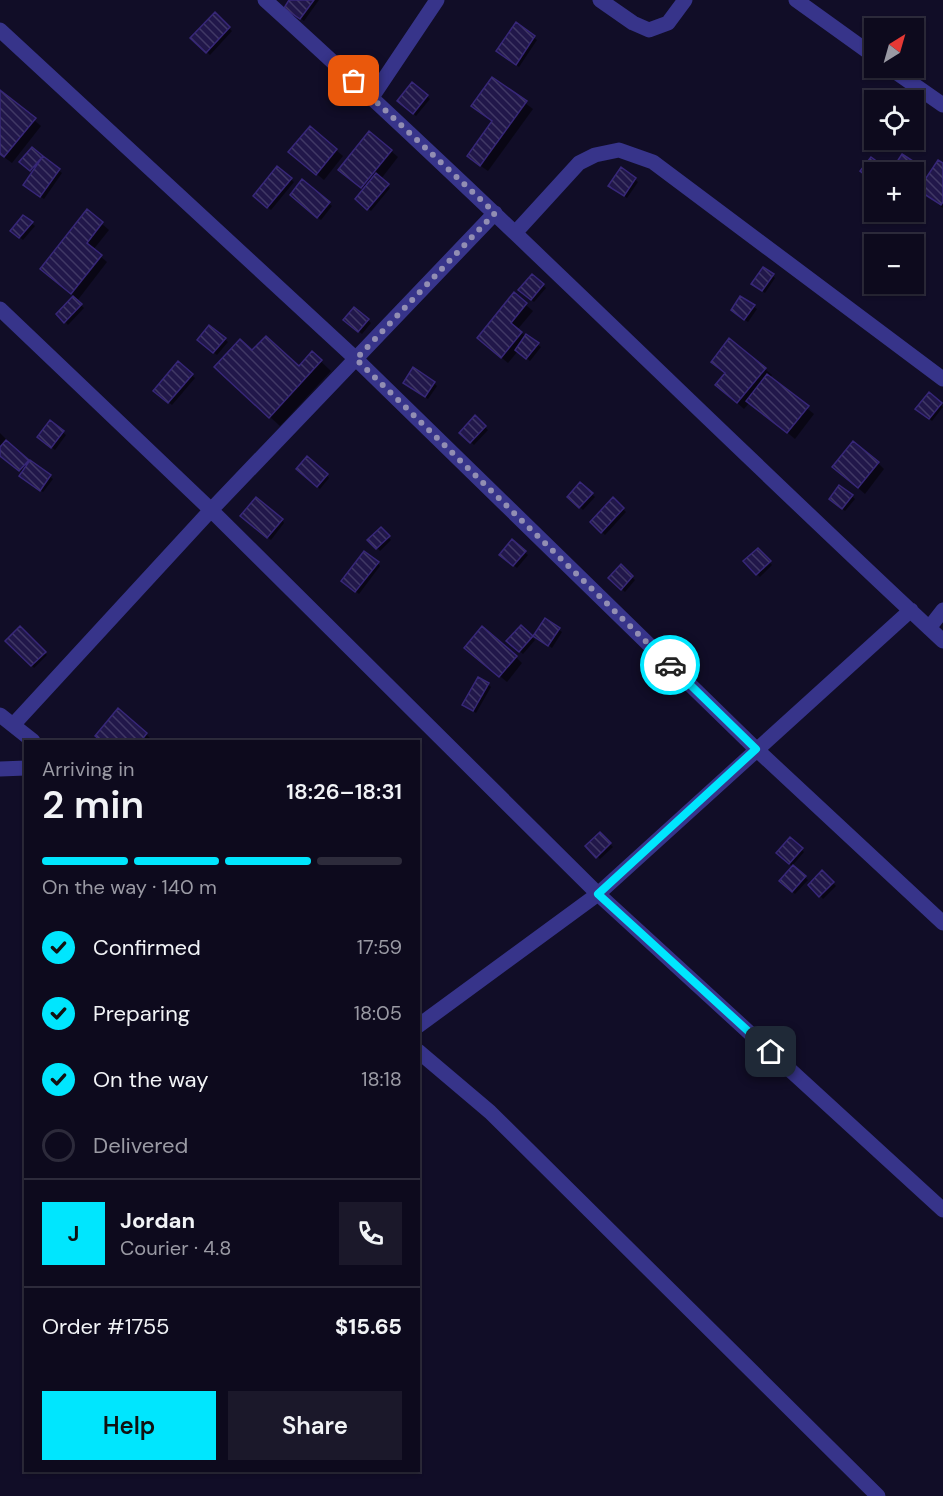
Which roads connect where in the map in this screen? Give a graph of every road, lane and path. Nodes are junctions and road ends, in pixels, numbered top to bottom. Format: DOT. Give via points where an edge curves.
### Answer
graph roads {
  1 [pos="265,0"];
  2 [pos="437,0"];
  3 [pos="600,0"];
  4 [pos="685,0"];
  5 [pos="796,0"];
  6 [pos="0,30"];
  7 [pos="864,49"];
  8 [pos="904,78"];
  9 [pos="372,97"];
  10 [pos="943,105"];
  11 [pos="495,213"];
  12 [pos="515,233"];
  13 [pos="0,309"];
  14 [pos="356,359"];
  15 [pos="943,379"];
  16 [pos="211,510"];
  17 [pos="911,610"];
  18 [pos="943,610"];
  19 [pos="929,628"];
  20 [pos="943,641"];
  21 [pos="0,715"];
  22 [pos="12,725"];
  23 [pos="32,740"];
  24 [pos="756,749"];
  25 [pos="24,768"];
  26 [pos="0,769"];
  27 [pos="598,894"];
  28 [pos="943,923"];
  29 [pos="420,1025"];
  30 [pos="420,1053"];
  31 [pos="943,1210"];
  32 [pos="878,1496"];
  1 -- 9 [label="street"];
  2 -- 9 [label="street"];
  3 -- 4 [label="street" via="650,30 668,23"];
  5 -- 7 [label="street"];
  6 -- 14 [label="street"];
  8 -- 10 [label="street"];
  9 -- 11 [label="street"];
  11 -- 12 [label="street"];
  11 -- 14 [label="street"];
  12 -- 15 [label="street" via="579,163 619,150 653,162"];
  12 -- 17 [label="street"];
  13 -- 16 [label="street"];
  14 -- 16 [label="street"];
  14 -- 24 [label="street"];
  16 -- 22 [label="street"];
  16 -- 27 [label="street"];
  17 -- 19 [label="street"];
  17 -- 24 [label="street"];
  18 -- 19 [label="street"];
  19 -- 20 [label="street"];
  21 -- 22 [label="street"];
  22 -- 23 [label="street"];
  24 -- 27 [label="street"];
  24 -- 28 [label="street"];
  25 -- 26 [label="street"];
  27 -- 29 [label="street"];
  27 -- 31 [label="street"];
  30 -- 32 [label="street" via="489,1112"];
}
